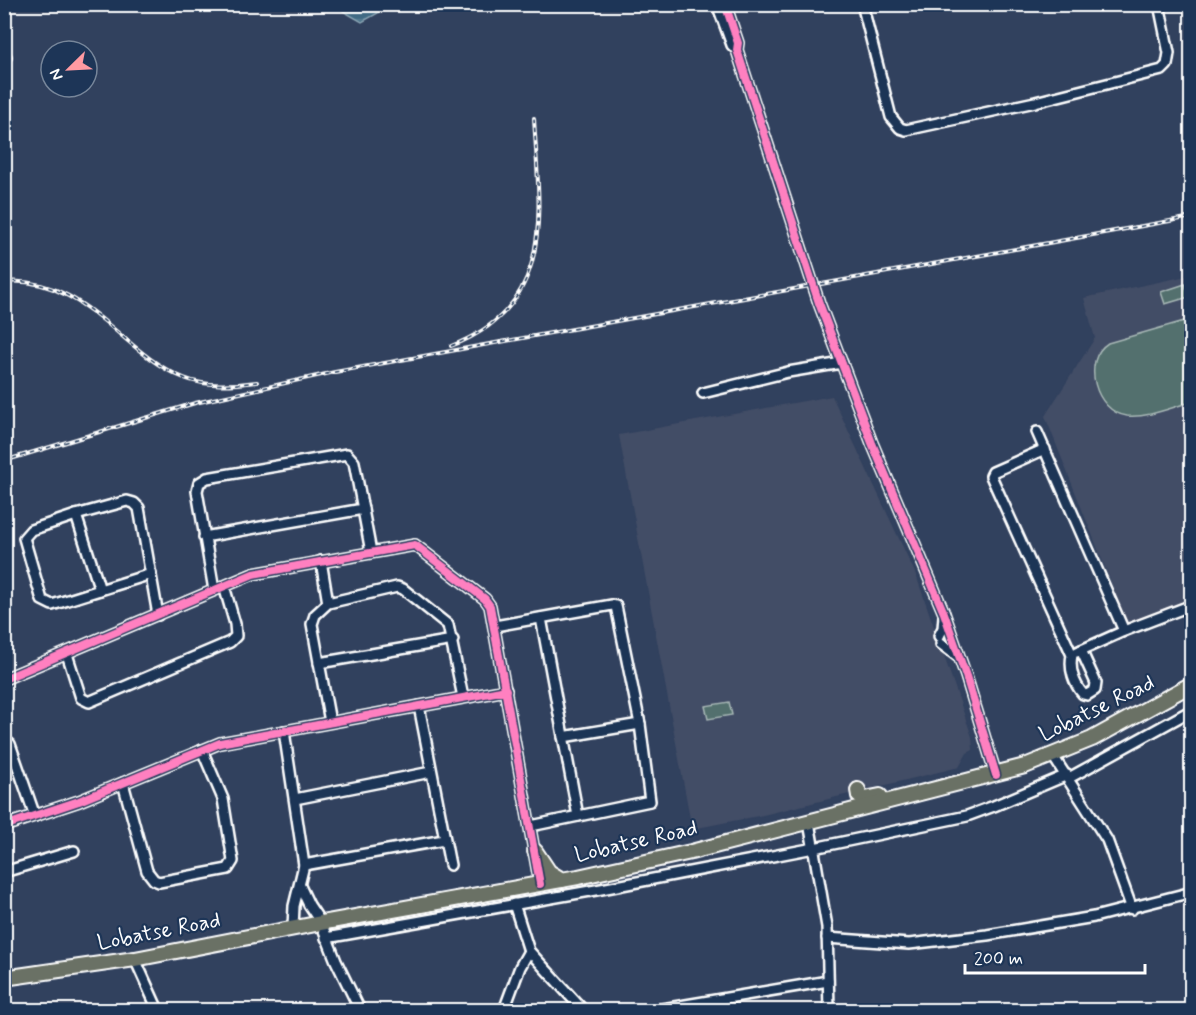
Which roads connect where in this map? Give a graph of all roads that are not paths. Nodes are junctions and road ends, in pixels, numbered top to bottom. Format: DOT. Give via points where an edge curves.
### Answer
graph roads {
  1 [pos="717,4"];
  2 [pos="725,4"];
  3 [pos="862,4"];
  4 [pos="1158,4"];
  5 [pos="737,50"];
  6 [pos="842,363"];
  7 [pos="702,393"];
  8 [pos="1037,432"];
  9 [pos="1045,449"];
  10 [pos="363,509"];
  11 [pos="76,515"];
  12 [pos="204,537"];
  13 [pos="371,552"];
  14 [pos="321,561"];
  15 [pos="151,574"];
  16 [pos="224,586"];
  17 [pos="100,590"];
  18 [pos="214,590"];
  19 [pos="328,603"];
  20 [pos="1191,605"];
  21 [pos="944,613"];
  22 [pos="158,615"];
  23 [pos="541,618"];
  24 [pos="495,626"];
  25 [pos="1124,631"];
  26 [pos="453,640"];
  27 [pos="1081,650"];
  28 [pos="67,654"];
  29 [pos="1072,656"];
  30 [pos="961,660"];
  31 [pos="319,663"];
  32 [pos="4,679"];
  33 [pos="1191,684"];
  34 [pos="506,690"];
  35 [pos="463,697"];
  36 [pos="418,706"];
  37 [pos="1191,710"];
  38 [pos="330,722"];
  39 [pos="640,724"];
  40 [pos="284,731"];
  41 [pos="563,738"];
  42 [pos="4,740"];
  43 [pos="202,750"];
  44 [pos="1053,756"];
  45 [pos="431,772"];
  46 [pos="996,775"];
  47 [pos="1068,776"];
  48 [pos="123,783"];
  49 [pos="962,783"];
  50 [pos="295,800"];
  51 [pos="34,816"];
  52 [pos="578,816"];
  53 [pos="809,822"];
  54 [pos="4,826"];
  55 [pos="531,826"];
  56 [pos="753,836"];
  57 [pos="444,840"];
  58 [pos="814,848"];
  59 [pos="74,851"];
  60 [pos="535,851"];
  61 [pos="303,865"];
  62 [pos="450,865"];
  63 [pos="4,872"];
  64 [pos="562,880"];
  65 [pos="540,884"];
  66 [pos="300,886"];
  67 [pos="1191,892"];
  68 [pos="514,904"];
  69 [pos="1132,909"];
  70 [pos="321,923"];
  71 [pos="293,928"];
  72 [pos="326,938"];
  73 [pos="827,938"];
  74 [pos="529,951"];
  75 [pos="135,958"];
  76 [pos="68,970"];
  77 [pos="4,978"];
  78 [pos="828,981"];
  79 [pos="5,984"];
  80 [pos="156,1010"];
  81 [pos="360,1011"];
  82 [pos="504,1011"];
  83 [pos="583,1011"];
  84 [pos="656,1011"];
  85 [pos="829,1011"];
  1 -- 5 [label="street"];
  2 -- 5 [label="street"];
  3 -- 4 [label="street" via="891,117 906,130 1162,70 1167,66 1169,53"];
  5 -- 6 [label="street"];
  6 -- 7 [label="street"];
  6 -- 21 [label="street"];
  8 -- 9 [label="street"];
  9 -- 25 [label="street"];
  9 -- 29 [label="street" via="991,476"];
  10 -- 12 [label="street"];
  10 -- 12 [label="street" via="354,462 344,453 207,478 197,486"];
  10 -- 13 [label="street"];
  11 -- 15 [label="street" via="127,501 137,505"];
  11 -- 17 [label="street"];
  11 -- 17 [label="street" via="31,530 24,538 42,600 52,605"];
  12 -- 18 [label="street"];
  13 -- 14 [label="street"];
  13 -- 24 [label="street" via="417,546 485,599"];
  14 -- 16 [label="street" via="253,574"];
  14 -- 19 [label="street"];
  15 -- 17 [label="street"];
  15 -- 22 [label="street"];
  16 -- 18 [label="street"];
  16 -- 28 [label="street" via="236,633 233,640 220,646 89,702 81,698"];
  18 -- 22 [label="street"];
  19 -- 26 [label="street" via="401,588 446,621"];
  19 -- 31 [label="street" via="312,622"];
  20 -- 25 [label="street"];
  21 -- 30 [label="street"];
  21 -- 30 [label="street" via="940,640"];
  22 -- 28 [label="street"];
  23 -- 24 [label="street"];
  23 -- 39 [label="street" via="616,606"];
  23 -- 41 [label="street"];
  24 -- 34 [label="street"];
  25 -- 27 [label="street"];
  26 -- 31 [label="street"];
  26 -- 35 [label="street"];
  27 -- 29 [label="street"];
  27 -- 29 [label="street" via="1096,683 1092,693 1083,694 1080,690 1070,667"];
  28 -- 32 [label="street"];
  30 -- 46 [label="street"];
  31 -- 38 [label="street"];
  33 -- 44 [label="highway, Lobatse Road" via="1121,724"];
  34 -- 35 [label="street"];
  34 -- 55 [label="street"];
  35 -- 36 [label="street"];
  36 -- 38 [label="street"];
  36 -- 45 [label="street"];
  37 -- 47 [label="street"];
  38 -- 40 [label="street"];
  39 -- 41 [label="street"];
  39 -- 52 [label="street" via="650,800"];
  40 -- 43 [label="street"];
  40 -- 50 [label="street"];
  41 -- 52 [label="street"];
  42 -- 51 [label="street" via="10,744"];
  43 -- 48 [label="street"];
  43 -- 48 [label="street" via="224,803 233,861 228,869 154,880 147,871"];
  44 -- 46 [label="highway, Lobatse Road"];
  44 -- 47 [label="street"];
  45 -- 50 [label="street"];
  45 -- 57 [label="street"];
  46 -- 49 [label="highway, Lobatse Road"];
  47 -- 58 [label="street" via="974,814"];
  47 -- 69 [label="street" via="1107,840"];
  48 -- 51 [label="street"];
  49 -- 53 [label="highway, Lobatse Road"];
  49 -- 56 [label="highway" via="916,787 867,799 853,791 845,805"];
  50 -- 61 [label="street"];
  51 -- 54 [label="street"];
  52 -- 55 [label="street"];
  53 -- 56 [label="highway, Lobatse Road"];
  53 -- 58 [label="street"];
  55 -- 60 [label="street"];
  56 -- 64 [label="highway, Lobatse Road"];
  57 -- 61 [label="street"];
  57 -- 62 [label="street"];
  58 -- 68 [label="street"];
  58 -- 73 [label="street"];
  59 -- 63 [label="street"];
  60 -- 64 [label="highway" via="549,872"];
  60 -- 65 [label="street"];
  61 -- 66 [label="street"];
  64 -- 65 [label="highway, Lobatse Road"];
  65 -- 70 [label="highway, Lobatse Road"];
  66 -- 70 [label="street"];
  66 -- 71 [label="street"];
  67 -- 69 [label="street"];
  68 -- 72 [label="street"];
  68 -- 74 [label="street"];
  69 -- 73 [label="street" via="1059,924 923,943"];
  70 -- 71 [label="highway, Lobatse Road"];
  70 -- 72 [label="street"];
  71 -- 75 [label="highway, Lobatse Road"];
  72 -- 81 [label="street"];
  73 -- 78 [label="street"];
  74 -- 82 [label="street"];
  74 -- 83 [label="street"];
  75 -- 76 [label="highway, Lobatse Road"];
  75 -- 80 [label="street"];
  76 -- 77 [label="highway, Lobatse Road"];
  76 -- 79 [label="highway, Lobatse Road"];
  78 -- 84 [label="street"];
  78 -- 85 [label="street"];
}
